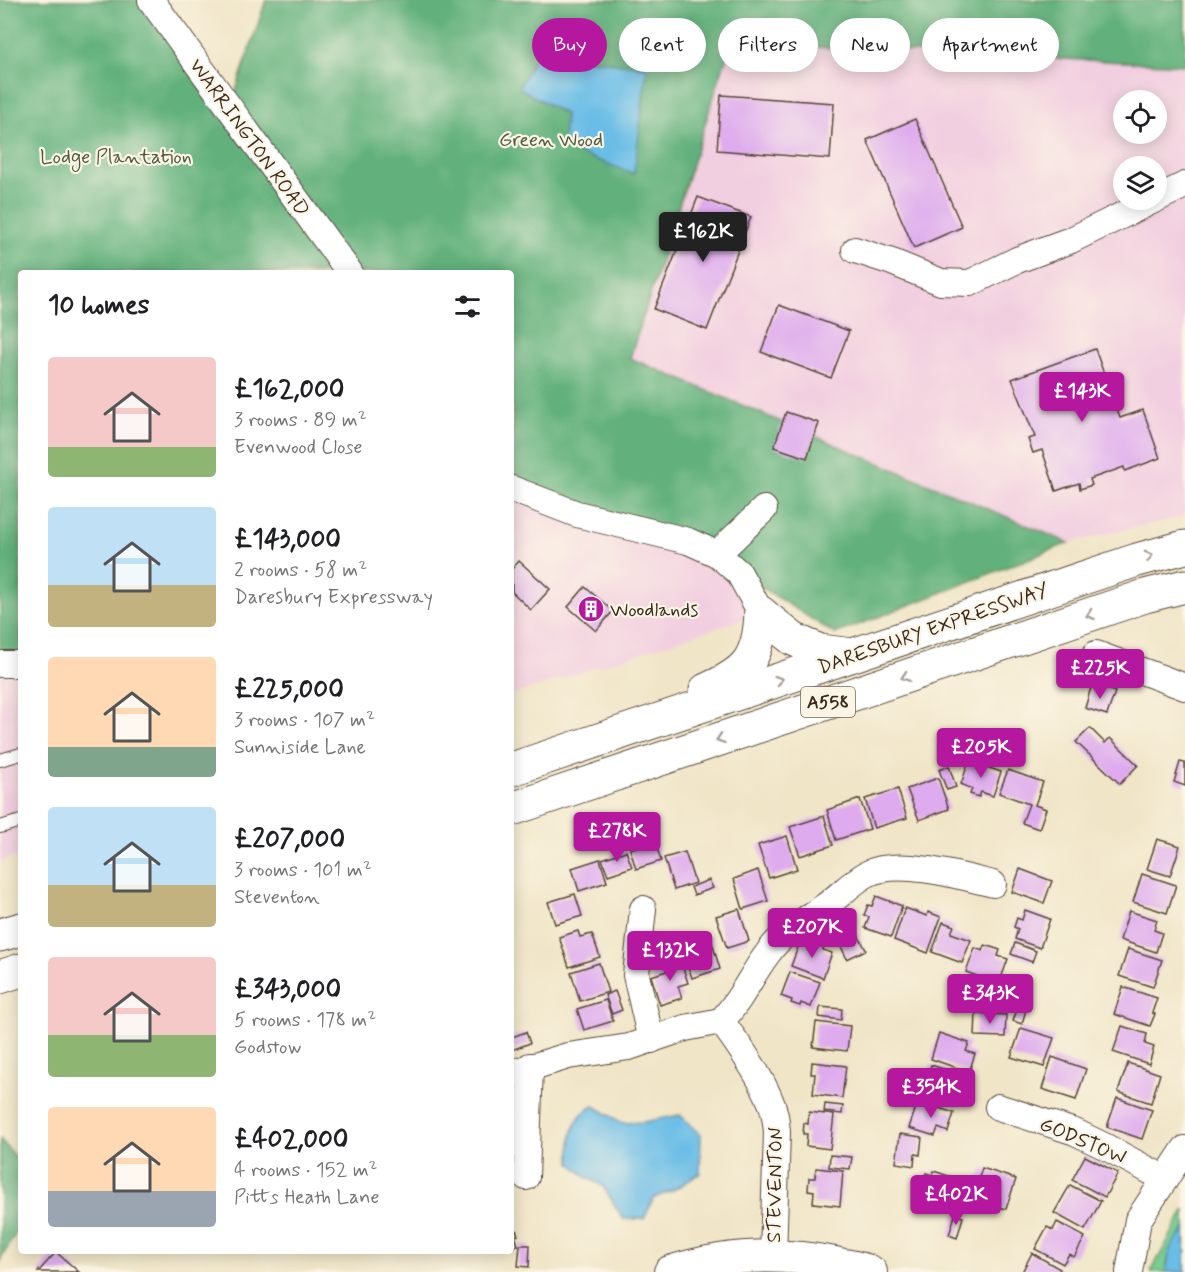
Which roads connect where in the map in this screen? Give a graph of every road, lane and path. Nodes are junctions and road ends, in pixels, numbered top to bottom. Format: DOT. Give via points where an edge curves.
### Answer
graph roads {
  1 [pos="151,0"];
  2 [pos="1185,185"];
  3 [pos="855,250"];
  4 [pos="348,270"];
  5 [pos="514,490"];
  6 [pos="764,509"];
  7 [pos="1185,547"];
  8 [pos="717,554"];
  9 [pos="1185,586"];
  10 [pos="761,613"];
  11 [pos="1096,654"];
  12 [pos="855,655"];
  13 [pos="0,663"];
  14 [pos="18,664"];
  15 [pos="1185,687"];
  16 [pos="564,752"];
  17 [pos="18,755"];
  18 [pos="0,760"];
  19 [pos="514,768"];
  20 [pos="514,808"];
  21 [pos="18,822"];
  22 [pos="0,827"];
  23 [pos="993,884"];
  24 [pos="644,909"];
  25 [pos="18,929"];
  26 [pos="0,935"];
  27 [pos="18,971"];
  28 [pos="0,977"];
  29 [pos="721,1021"];
  30 [pos="651,1041"];
  31 [pos="521,1070"];
  32 [pos="998,1107"];
  33 [pos="1185,1149"];
  34 [pos="526,1177"];
  35 [pos="1165,1179"];
  36 [pos="773,1256"];
  37 [pos="670,1272"];
  38 [pos="871,1272"];
  39 [pos="1129,1272"];
  1 -- 4 [label="street, WARRINGTON ROAD"];
  2 -- 3 [label="street" via="970,283 941,282"];
  5 -- 8 [label="street" via="577,514 688,541"];
  6 -- 8 [label="street"];
  12 -- 7 [label="main road, DARESBURY EXPRESSWAY / A558, one-way"];
  8 -- 10 [label="street" via="739,573"];
  9 -- 20 [label="main road, DARESBURY EXPRESSWAY / A558, one-way" via="1145,596"];
  10 -- 12 [label="main road" via="793,639 820,651"];
  10 -- 16 [label="main road" via="760,636 742,671"];
  11 -- 15 [label="street"];
  16 -- 12 [label="main road, DARESBURY EXPRESSWAY / A558, one-way"];
  13 -- 14 [label="street"];
  16 -- 19 [label="main road, DARESBURY EXPRESSWAY / A558"];
  17 -- 18 [label="lane"];
  21 -- 22 [label="lane"];
  23 -- 29 [label="street" via="912,868 868,873 787,933 768,952"];
  24 -- 30 [label="street" via="636,975"];
  25 -- 26 [label="main road"];
  27 -- 28 [label="main road"];
  29 -- 30 [label="street" via="685,1028"];
  29 -- 36 [label="street, STEVENTON" via="765,1090 774,1113 777,1132"];
  30 -- 31 [label="street" via="568,1056"];
  31 -- 34 [label="street"];
  32 -- 35 [label="street, GODSTOW" via="1075,1132"];
  33 -- 35 [label="street"];
  35 -- 39 [label="street" via="1138,1220"];
  36 -- 37 [label="street" via="729,1258"];
  36 -- 38 [label="street" via="802,1257"];
}
